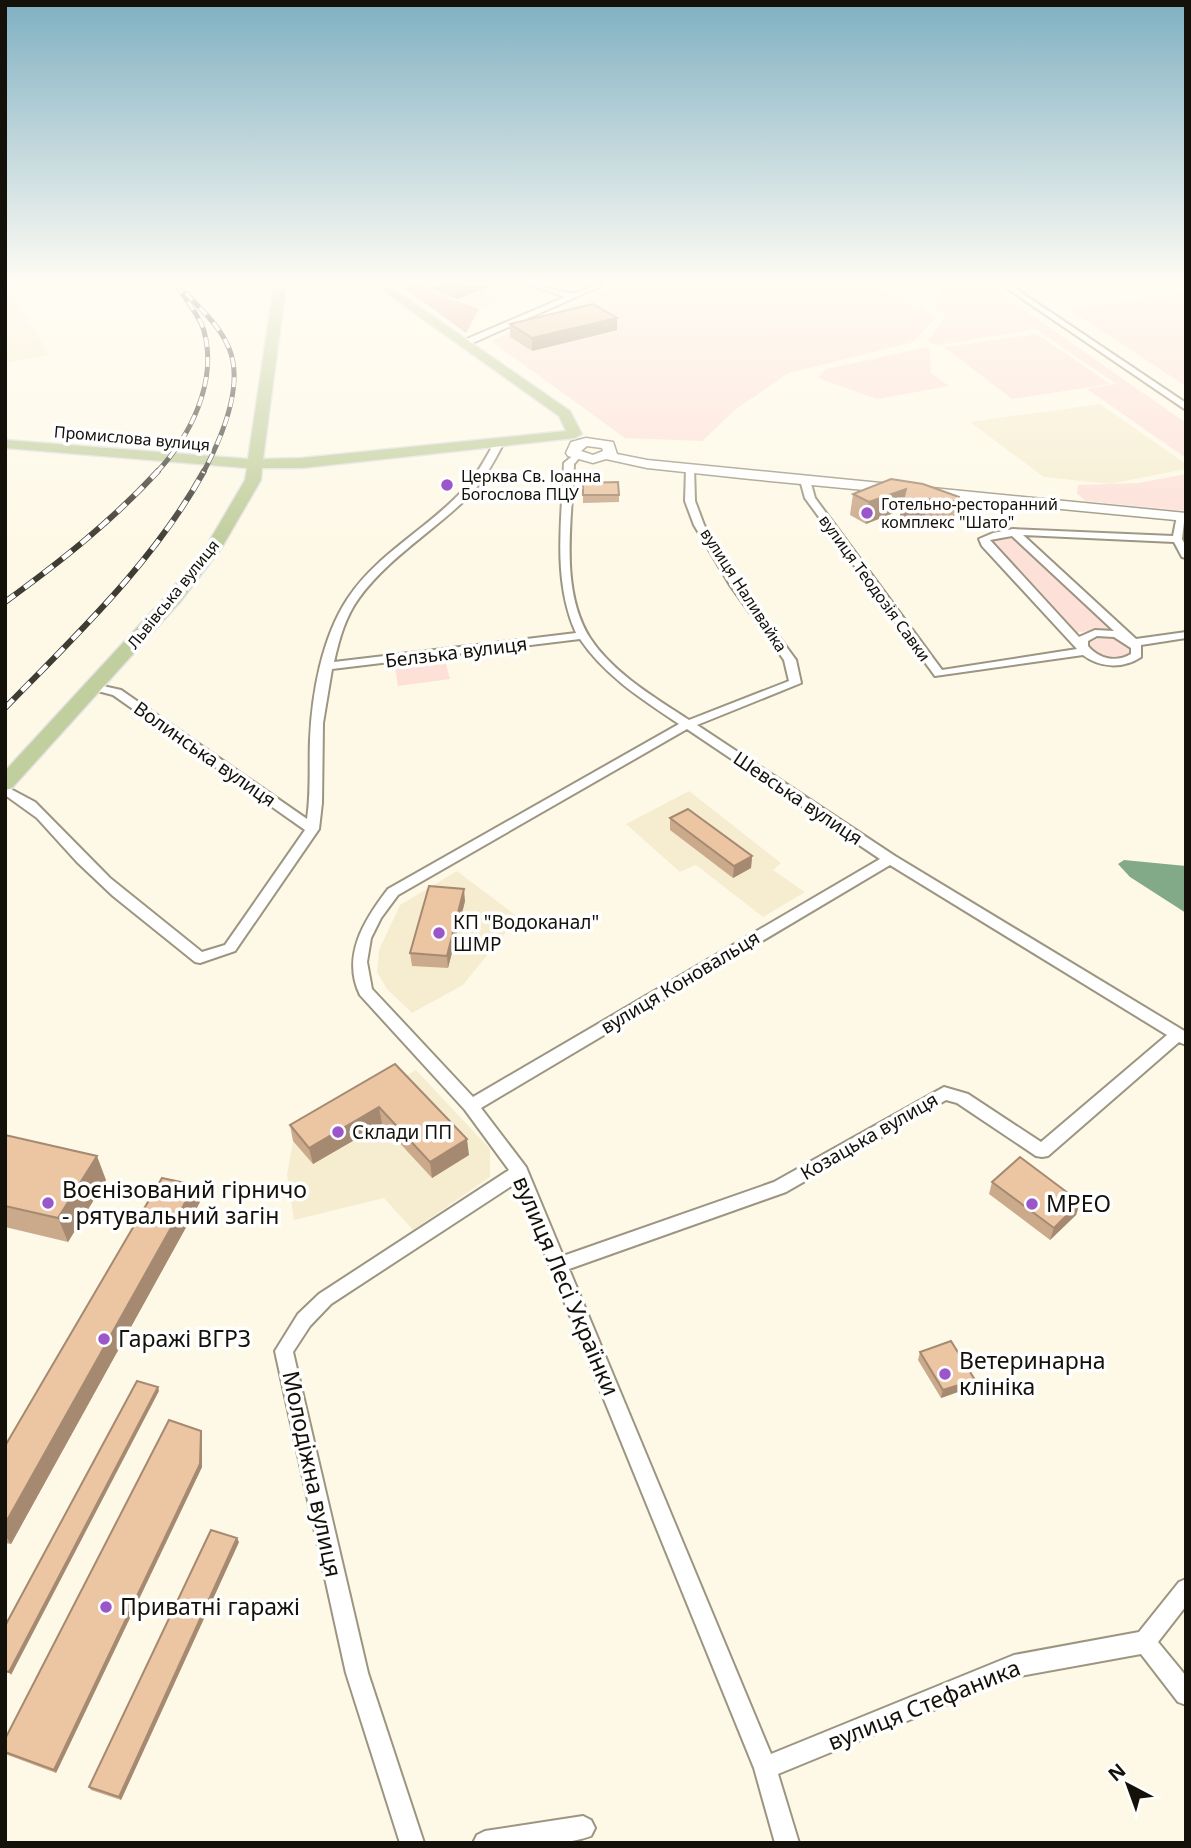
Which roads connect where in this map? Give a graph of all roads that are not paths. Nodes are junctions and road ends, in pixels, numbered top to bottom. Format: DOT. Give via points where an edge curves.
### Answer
graph roads {
  1 [pos="268,371"];
  2 [pos="506,371"];
  3 [pos="1133,371"];
  4 [pos="1186,407"];
  5 [pos="581,438"];
  6 [pos="499,442"];
  7 [pos="5,444"];
  8 [pos="576,456"];
  9 [pos="609,456"];
  10 [pos="256,464"];
  11 [pos="691,469"];
  12 [pos="806,481"];
  13 [pos="1184,517"];
  14 [pos="1013,532"];
  15 [pos="1177,539"];
  16 [pos="1186,555"];
  17 [pos="583,635"];
  18 [pos="1186,635"];
  19 [pos="1134,643"];
  20 [pos="1085,651"];
  21 [pos="329,666"];
  22 [pos="94,687"];
  23 [pos="688,724"];
  24 [pos="5,784"];
  25 [pos="5,790"];
  26 [pos="313,829"];
  27 [pos="890,859"];
  28 [pos="1182,1037"];
  29 [pos="471,1106"];
  30 [pos="520,1172"];
  31 [pos="559,1265"];
  32 [pos="1186,1589"];
  33 [pos="1144,1642"];
  34 [pos="1186,1694"];
  35 [pos="765,1768"];
  36 [pos="583,1828"];
  37 [pos="412,1843"];
  38 [pos="485,1843"];
  39 [pos="787,1843"];
  1 -- 10 [label="main road, Львівська вулиця"];
  2 -- 5 [label="main road" via="565,414"];
  3 -- 4 [label="street"];
  5 -- 6 [label="main road, Промислова вулиця"];
  5 -- 8 [label="main road" via="573,448"];
  5 -- 9 [label="main road" via="608,445 612,450"];
  6 -- 10 [label="main road, Промислова вулиця"];
  6 -- 21 [label="street" via="482,474 355,598 339,623"];
  7 -- 10 [label="main road, Промислова вулиця"];
  8 -- 9 [label="main road"];
  8 -- 17 [label="street, Шевська вулиця" via="569,463 567,588"];
  9 -- 11 [label="main road"];
  10 -- 22 [label="main road, Львівська вулиця" via="253,480 214,547"];
  11 -- 12 [label="main road"];
  11 -- 23 [label="street, вулиця Наливайка" via="691,505 708,539 790,660 795,683"];
  12 -- 13 [label="main road"];
  12 -- 20 [label="street, вулиця Теодозія Савки" via="810,498 939,674"];
  13 -- 15 [label="street"];
  14 -- 15 [label="street"];
  14 -- 19 [label="street"];
  14 -- 20 [label="street" via="989,534 984,539"];
  15 -- 16 [label="street"];
  17 -- 21 [label="street, Белзька вулиця"];
  17 -- 23 [label="street, Шевська вулиця" via="619,675"];
  18 -- 19 [label="street"];
  19 -- 20 [label="street" via="1116,634 1095,633 1082,640"];
  19 -- 20 [label="street" via="1137,655 1127,661 1100,660"];
  21 -- 26 [label="street" via="317,724"];
  22 -- 24 [label="main road, Львівська вулиця"];
  22 -- 26 [label="street, Волинська вулиця" via="117,692"];
  23 -- 27 [label="street, Шевська вулиця"];
  23 -- 29 [label="street, вулиця Лесі Українки" via="393,892 369,924 359,961 365,991"];
  25 -- 26 [label="street" via="38,810 89,867 200,958 230,948"];
  27 -- 28 [label="street, Шевська вулиця"];
  27 -- 29 [label="street, вулиця Коновальця"];
  28 -- 31 [label="street, Козацька вулиця" via="1042,1151 962,1098 944,1093 780,1187"];
  29 -- 30 [label="street, вулиця Лесі Українки"];
  30 -- 31 [label="street, вулиця Лесі Українки"];
  30 -- 37 [label="street, Молодіжна вулиця" via="325,1299 303,1320 284,1351 357,1673"];
  31 -- 35 [label="street, вулиця Лесі Українки"];
  32 -- 33 [label="street"];
  33 -- 34 [label="street"];
  33 -- 35 [label="street, вулиця Стефаника" via="1014,1666"];
  35 -- 39 [label="street, вулиця Лесі Українки"];
  36 -- 38 [label="street"];
}
